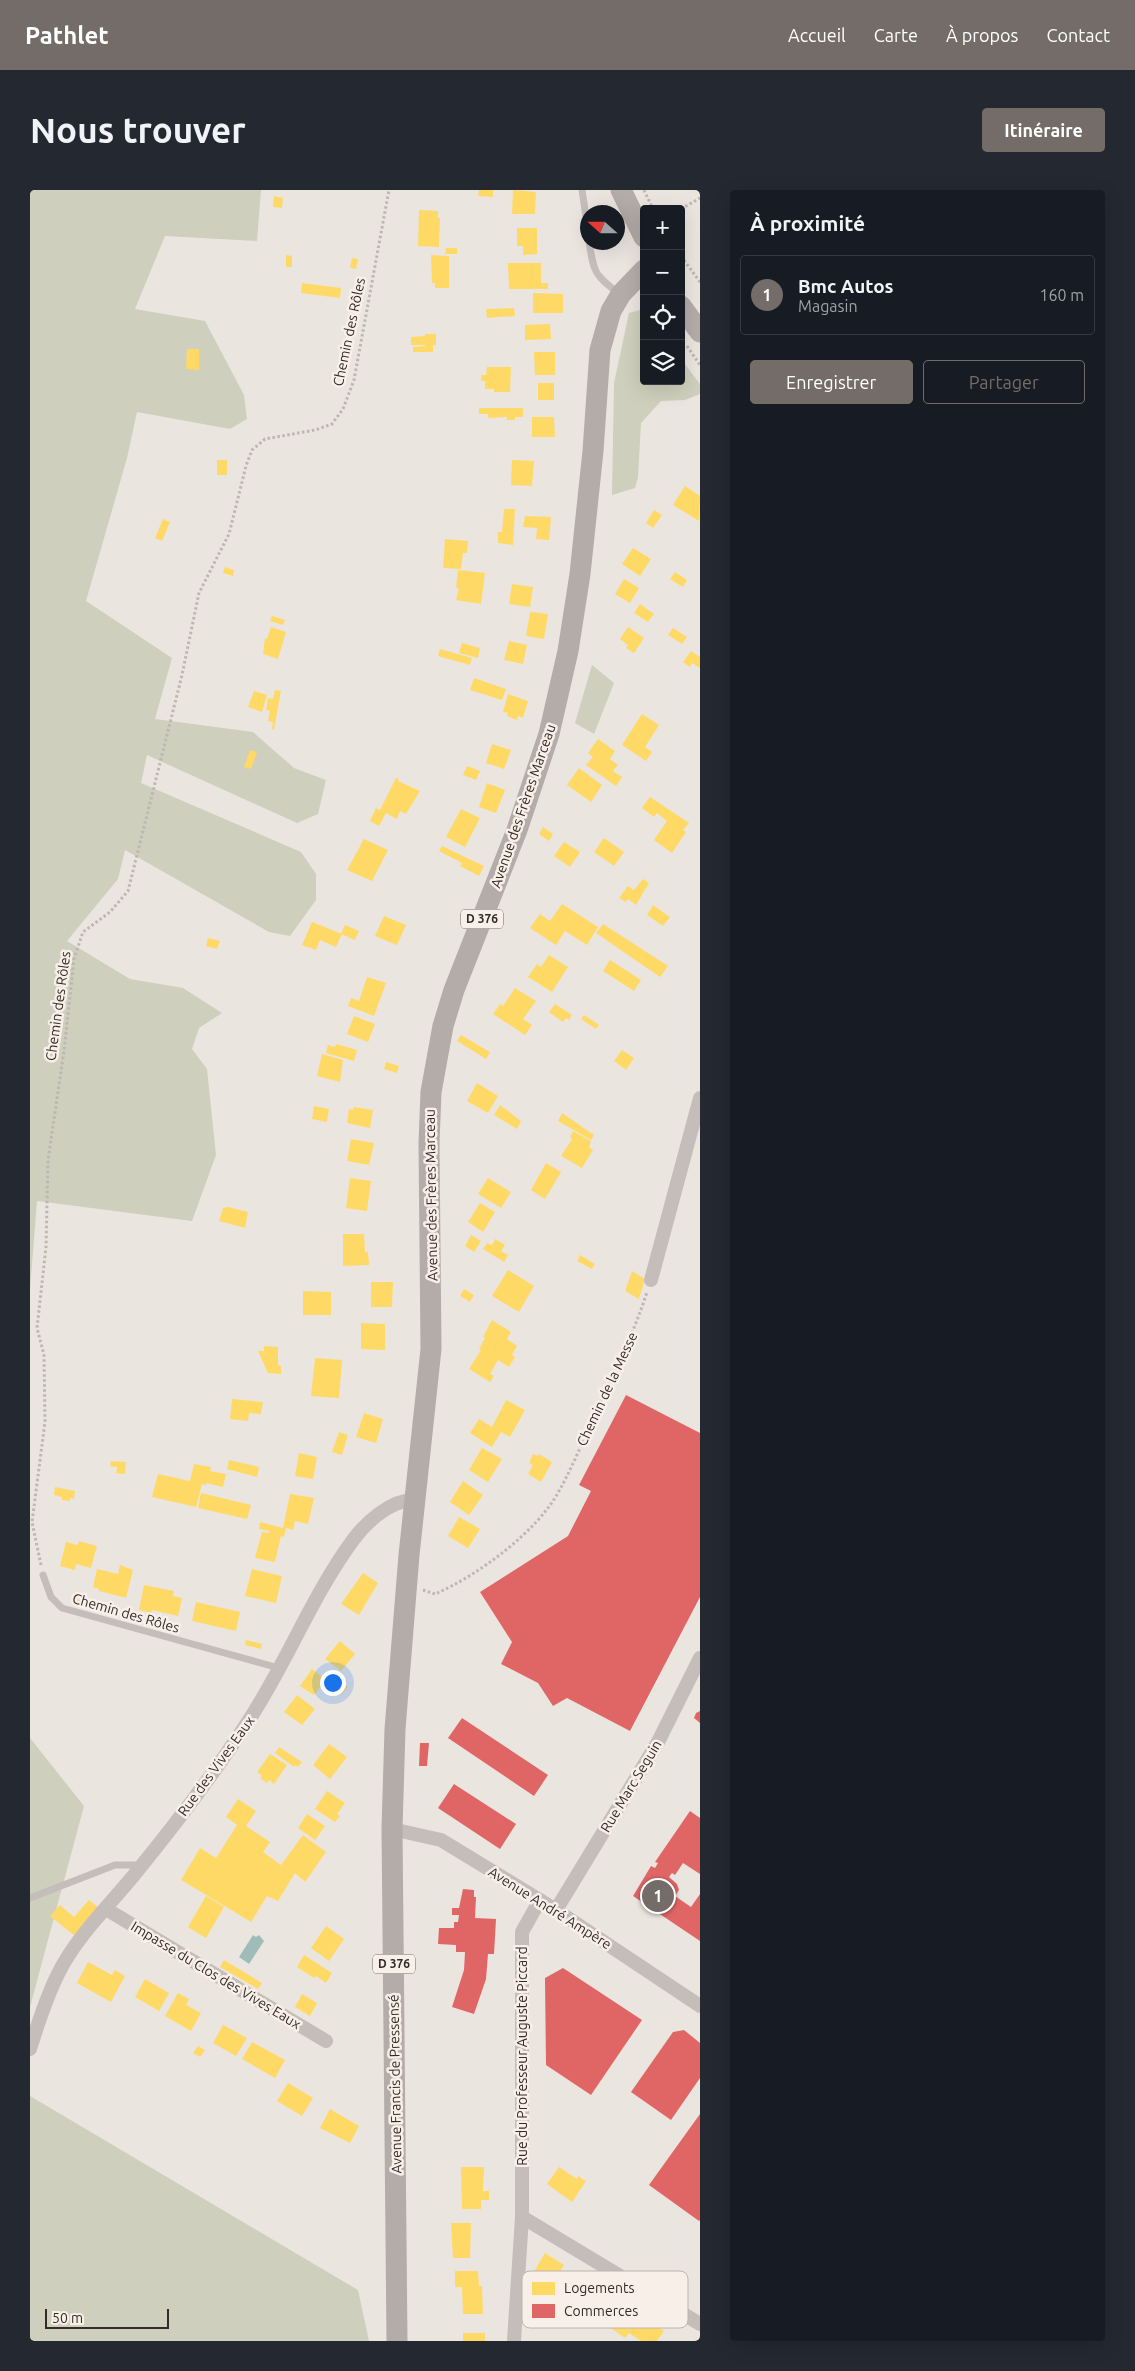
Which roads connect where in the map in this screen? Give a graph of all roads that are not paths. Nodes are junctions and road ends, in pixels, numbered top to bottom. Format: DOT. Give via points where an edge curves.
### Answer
graph roads {
  1 [pos="582,190"];
  2 [pos="621,190"];
  3 [pos="584,205"];
  4 [pos="640,229"];
  5 [pos="590,250"];
  6 [pos="640,274"];
  7 [pos="620,294"];
  8 [pos="685,318"];
  9 [pos="692,338"];
  10 [pos="700,1098"];
  11 [pos="651,1280"];
  12 [pos="415,1500"];
  13 [pos="42,1575"];
  14 [pos="406,1587"];
  15 [pos="700,1658"];
  16 [pos="279,1668"];
  17 [pos="392,1830"];
  18 [pos="142,1865"];
  19 [pos="30,1898"];
  20 [pos="540,1900"];
  21 [pos="106,1908"];
  22 [pos="556,1910"];
  23 [pos="700,2006"];
  24 [pos="326,2041"];
  25 [pos="30,2049"];
  26 [pos="522,2217"];
  27 [pos="612,2271"];
  28 [pos="688,2317"];
  29 [pos="700,2324"];
  30 [pos="397,2341"];
  31 [pos="514,2341"];
  1 -- 3 [label="lane"];
  2 -- 4 [label="main road"];
  5 -- 7 [label="lane" via="599,278"];
  6 -- 7 [label="main road, Avenue des Frères Marceau / D 376"];
  7 -- 12 [label="main road, Avenue des Frères Marceau / D 376" via="600,350 581,564 560,691 520,821 454,990 434,1069 429,1133 432,1349"];
  8 -- 9 [label="main road"];
  10 -- 11 [label="street"];
  12 -- 14 [label="main road, Avenue des Frères Marceau / D 376"];
  12 -- 16 [label="street, Rue des Vives Eaux" via="406,1500 388,1509 367,1523 353,1540"];
  13 -- 16 [label="lane, Chemin des Rôles" via="51,1597 62,1608"];
  14 -- 17 [label="main road, Avenue Francis de Pressensé / D 376" via="395,1729"];
  15 -- 22 [label="street, Rue Marc Seguin" via="658,1742"];
  16 -- 18 [label="street, Rue des Vives Eaux" via="249,1721"];
  17 -- 20 [label="street, Avenue André Ampère" via="441,1840"];
  17 -- 30 [label="main road, Avenue Francis de Pressensé / D 376"];
  18 -- 19 [label="lane" via="115,1865"];
  18 -- 21 [label="street, Rue des Vives Eaux"];
  20 -- 22 [label="street, Avenue André Ampère"];
  20 -- 26 [label="street, Rue du Professeur Auguste Piccard" via="522,1932"];
  21 -- 24 [label="street, Impasse du Clos des Vives Eaux"];
  21 -- 25 [label="street, Rue des Vives Eaux" via="58,1973"];
  22 -- 23 [label="street, Avenue André Ampère"];
  26 -- 27 [label="street"];
  26 -- 31 [label="street, Rue du Professeur Auguste Piccard"];
  28 -- 29 [label="street"];
}
